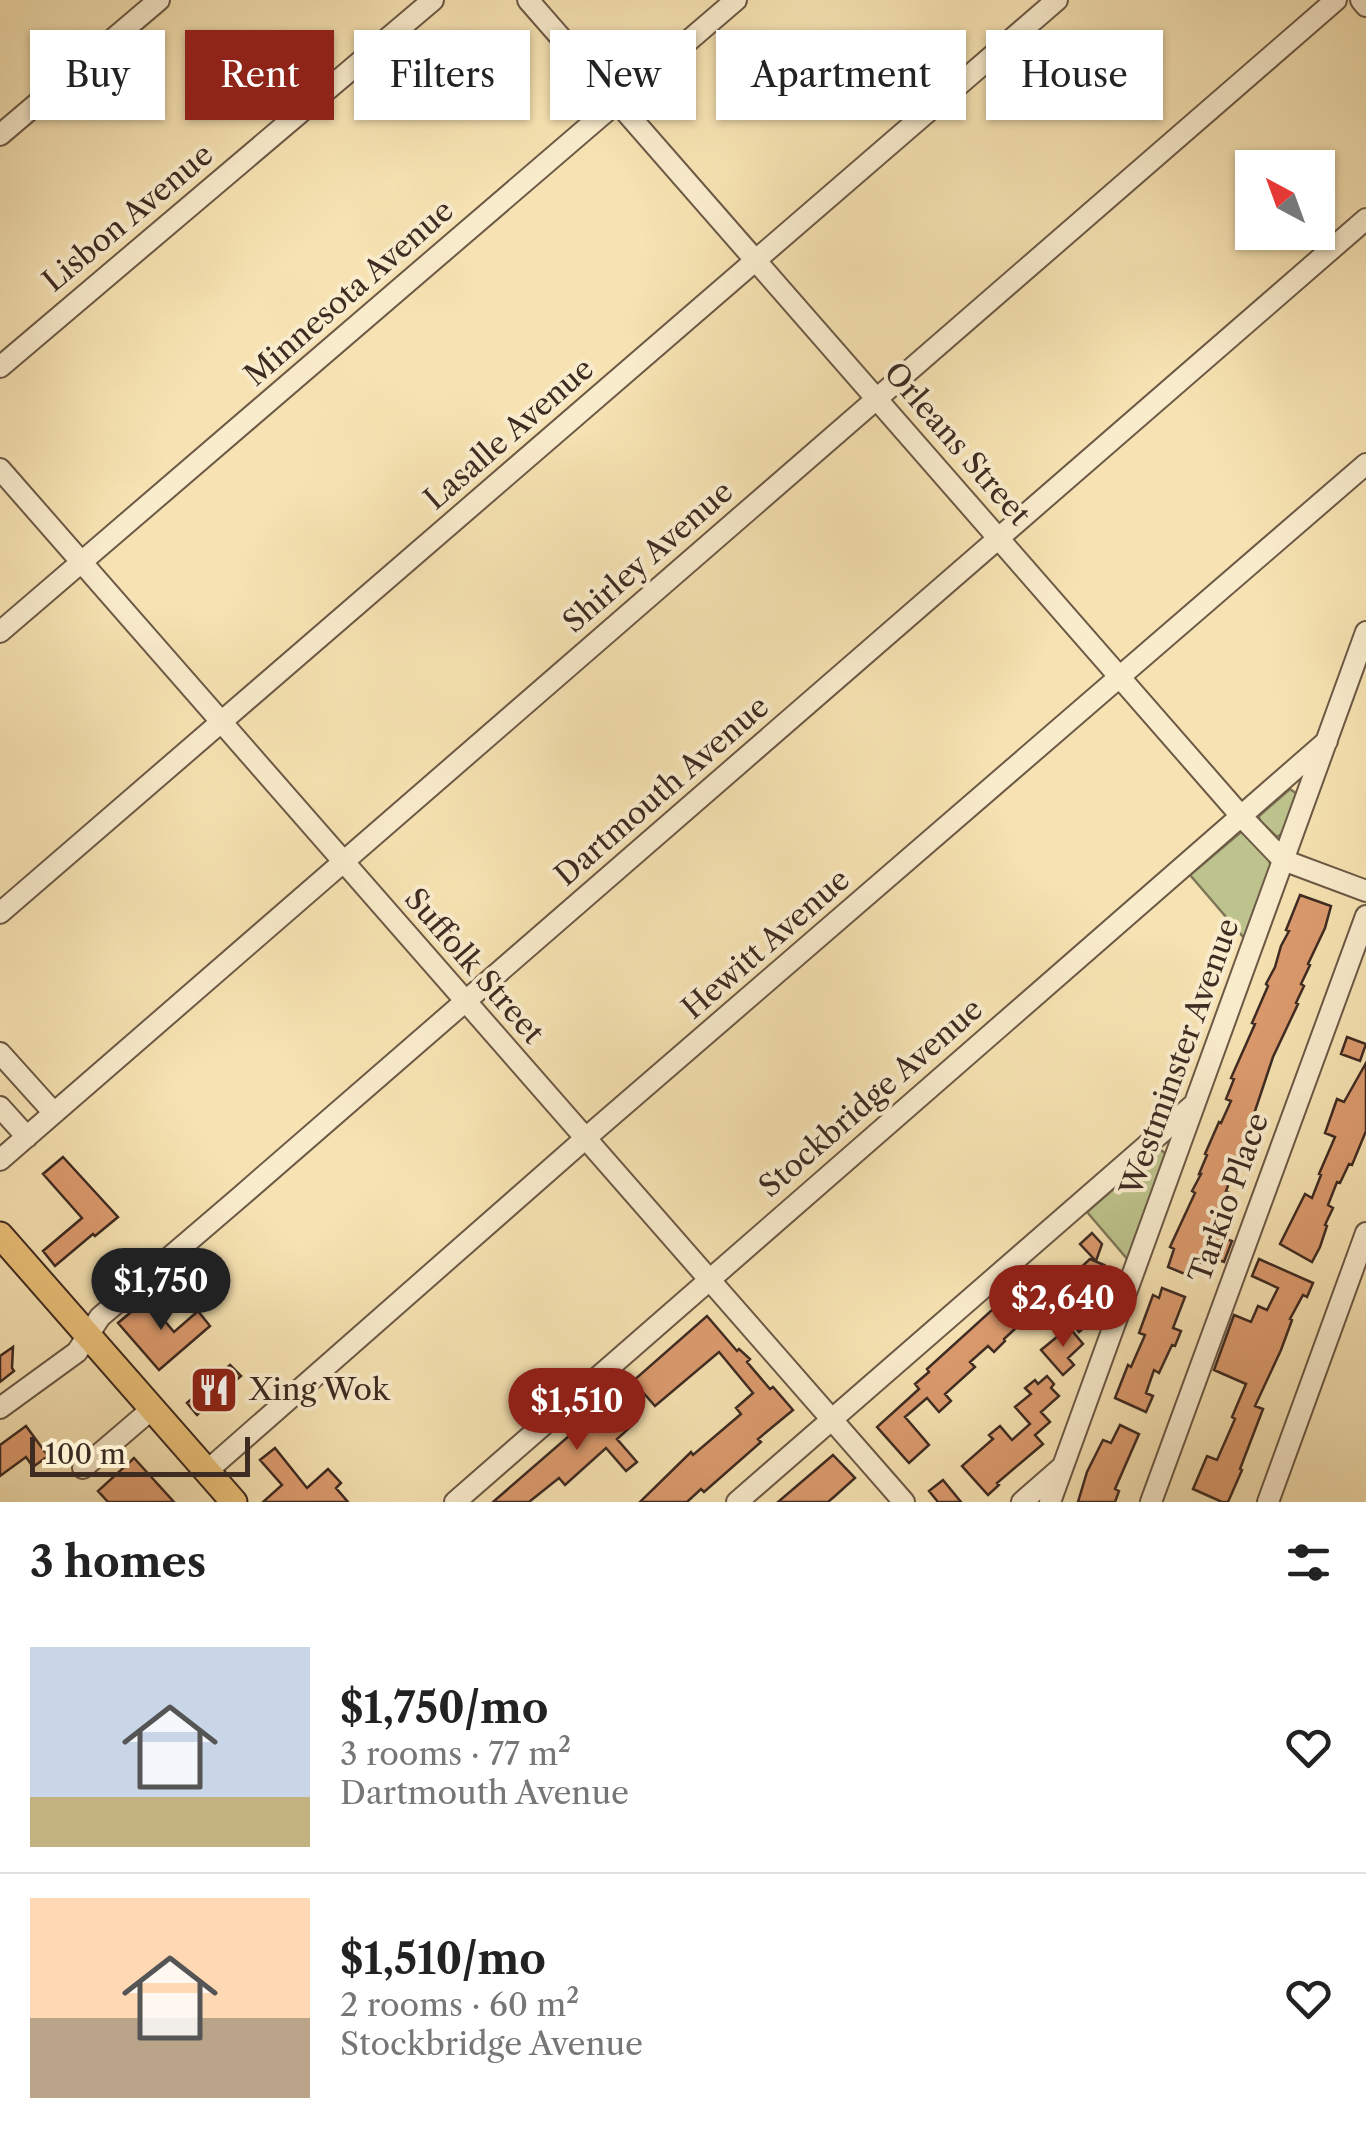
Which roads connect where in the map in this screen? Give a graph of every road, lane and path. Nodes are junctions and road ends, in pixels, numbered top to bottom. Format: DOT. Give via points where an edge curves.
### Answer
graph roads {
  1 [pos="159,0"];
  2 [pos="433,0"];
  3 [pos="528,0"];
  4 [pos="736,0"];
  5 [pos="1057,0"];
  6 [pos="1336,0"];
  7 [pos="1361,0"];
  8 [pos="1366,6"];
  9 [pos="555,30"];
  10 [pos="696,35"];
  11 [pos="598,120"];
  12 [pos="635,120"];
  13 [pos="0,135"];
  14 [pos="1366,219"];
  15 [pos="756,260"];
  16 [pos="0,366"];
  17 [pos="878,398"];
  18 [pos="1366,464"];
  19 [pos="0,469"];
  20 [pos="998,537"];
  21 [pos="81,561"];
  22 [pos="0,632"];
  23 [pos="1366,632"];
  24 [pos="1120,677"];
  25 [pos="222,722"];
  26 [pos="1327,740"];
  27 [pos="1240,816"];
  28 [pos="1283,860"];
  29 [pos="343,861"];
  30 [pos="1366,891"];
  31 [pos="0,913"];
  32 [pos="1366,916"];
  33 [pos="466,1001"];
  34 [pos="0,1054"];
  35 [pos="1195,1104"];
  36 [pos="0,1107"];
  37 [pos="54,1113"];
  38 [pos="27,1137"];
  39 [pos="586,1138"];
  40 [pos="0,1160"];
  41 [pos="1366,1232"];
  42 [pos="0,1234"];
  43 [pos="708,1280"];
  44 [pos="89,1334"];
  45 [pos="0,1408"];
  46 [pos="152,1408"];
  47 [pos="831,1420"];
  48 [pos="1063,1466"];
  49 [pos="83,1468"];
  50 [pos="207,1470"];
  51 [pos="234,1502"];
  52 [pos="455,1502"];
  53 [pos="737,1502"];
  54 [pos="904,1502"];
  55 [pos="1022,1502"];
  56 [pos="1050,1502"];
  57 [pos="1151,1502"];
  58 [pos="1268,1502"];
  1 -- 13 [label="street"];
  2 -- 16 [label="street, Lisbon Avenue"];
  3 -- 9 [label="street, Orleans Street"];
  4 -- 10 [label="street, Minnesota Avenue"];
  5 -- 15 [label="street, Lasalle Avenue"];
  6 -- 17 [label="street, Shirley Avenue"];
  7 -- 8 [label="street"];
  11 -- 21 [label="street, Minnesota Avenue"];
  12 -- 15 [label="street, Orleans Street"];
  14 -- 20 [label="street, Dartmouth Avenue"];
  15 -- 17 [label="street, Orleans Street"];
  15 -- 25 [label="street, Lasalle Avenue"];
  17 -- 20 [label="street, Orleans Street"];
  17 -- 29 [label="street, Shirley Avenue"];
  18 -- 24 [label="street, Hewitt Avenue"];
  19 -- 21 [label="street, Suffolk Street"];
  20 -- 24 [label="street, Orleans Street"];
  20 -- 33 [label="street, Dartmouth Avenue"];
  21 -- 22 [label="street, Minnesota Avenue"];
  21 -- 25 [label="street, Suffolk Street"];
  23 -- 26 [label="street, Westminster Avenue"];
  24 -- 27 [label="street, Orleans Street"];
  24 -- 39 [label="street, Hewitt Avenue"];
  25 -- 29 [label="street, Suffolk Street"];
  25 -- 31 [label="street, Lasalle Avenue"];
  26 -- 27 [label="street, Stockbridge Avenue"];
  26 -- 28 [label="street, Westminster Avenue"];
  27 -- 28 [label="street, Orleans Street"];
  27 -- 43 [label="street, Stockbridge Avenue"];
  28 -- 30 [label="street, Orleans Street"];
  28 -- 35 [label="street, Westminster Avenue"];
  29 -- 33 [label="street, Suffolk Street"];
  29 -- 37 [label="street, Shirley Avenue"];
  32 -- 57 [label="street, Tarkio Place"];
  33 -- 39 [label="street, Suffolk Street"];
  33 -- 44 [label="street, Dartmouth Avenue" via="100,1316"];
  34 -- 37 [label="street"];
  35 -- 47 [label="street"];
  35 -- 48 [label="street, Westminster Avenue"];
  36 -- 38 [label="street"];
  37 -- 38 [label="street, Shirley Avenue"];
  38 -- 40 [label="street, Shirley Avenue"];
  39 -- 43 [label="street, Suffolk Street"];
  39 -- 50 [label="street, Hewitt Avenue"];
  41 -- 58 [label="street"];
  42 -- 44 [label="main road"];
  43 -- 47 [label="street, Suffolk Street"];
  43 -- 52 [label="street, Stockbridge Avenue"];
  44 -- 45 [label="street, Dartmouth Avenue" via="76,1352"];
  44 -- 46 [label="main road"];
  46 -- 49 [label="street"];
  46 -- 50 [label="main road"];
  47 -- 53 [label="street"];
  47 -- 54 [label="street, Suffolk Street"];
  48 -- 55 [label="street"];
  48 -- 56 [label="street, Westminster Avenue"];
  50 -- 51 [label="main road"];
}
